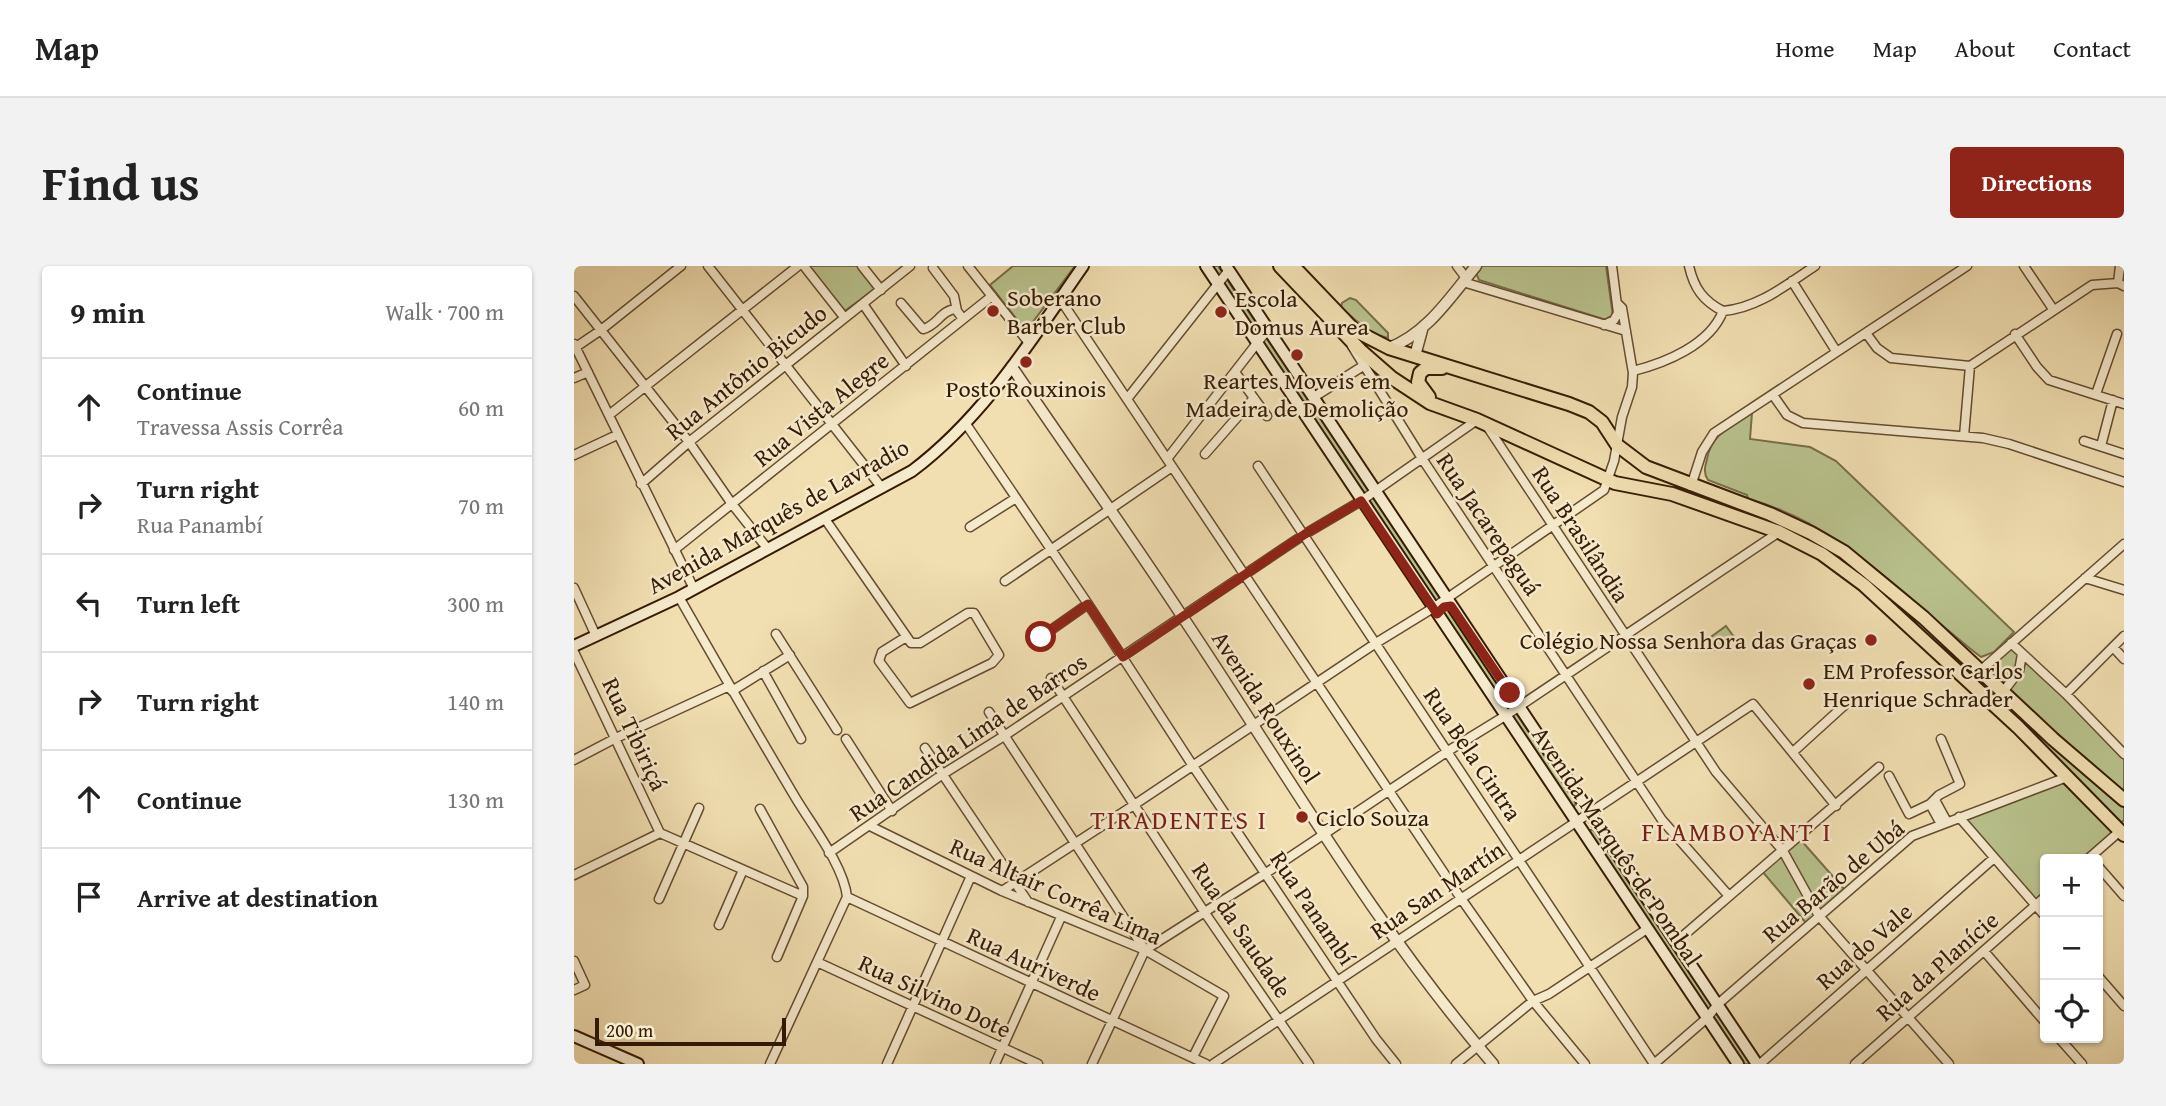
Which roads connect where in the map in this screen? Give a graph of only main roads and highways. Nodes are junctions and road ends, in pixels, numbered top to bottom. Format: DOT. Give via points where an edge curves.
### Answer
graph roads {
  1 [pos="1083,266"];
  2 [pos="1206,266"];
  3 [pos="1280,266"];
  4 [pos="1293,266"];
  5 [pos="1227,268"];
  6 [pos="1415,356"];
  7 [pos="1455,369"];
  8 [pos="1418,383"];
  9 [pos="1449,411"];
  10 [pos="1366,478"];
  11 [pos="1352,487"];
  12 [pos="1690,493"];
  13 [pos="1377,496"];
  14 [pos="1364,504"];
  15 [pos="1437,585"];
  16 [pos="1424,595"];
  17 [pos="1449,602"];
  18 [pos="1435,611"];
  19 [pos="1927,642"];
  20 [pos="1950,642"];
  21 [pos="574,646"];
  22 [pos="2003,692"];
  23 [pos="1510,693"];
  24 [pos="1980,693"];
  25 [pos="1497,704"];
  26 [pos="1521,711"];
  27 [pos="1508,720"];
  28 [pos="2122,796"];
  29 [pos="1582,802"];
  30 [pos="1568,810"];
  31 [pos="1593,818"];
  32 [pos="1579,827"];
  33 [pos="2122,833"];
  34 [pos="1710,993"];
  35 [pos="1697,1003"];
  36 [pos="1721,1009"];
  37 [pos="1709,1021"];
  38 [pos="574,1036"];
  39 [pos="638,1064"];
  40 [pos="1738,1064"];
  41 [pos="1758,1064"];
  1 -- 21 [label="main road, Avenida Marquês de Lavradio" via="1012,367 935,454 882,488 680,597"];
  2 -- 11 [label="main road, Avenida Marquês de Pombal"];
  3 -- 9 [label="main road" via="1392,378"];
  4 -- 6 [label="main road" via="1354,330"];
  5 -- 10 [label="main road, Avenida Marquês de Pombal"];
  6 -- 7 [label="main road"];
  6 -- 8 [label="main road"];
  7 -- 8 [label="main road" via="1426,369"];
  7 -- 12 [label="main road" via="1588,412 1602,422 1617,445"];
  8 -- 9 [label="main road" via="1432,401"];
  9 -- 12 [label="main road" via="1609,480"];
  10 -- 11 [label="main road"];
  10 -- 13 [label="main road, Avenida Marquês de Pombal"];
  11 -- 14 [label="main road, Avenida Marquês de Pombal"];
  12 -- 19 [label="main road" via="1779,532 1837,564"];
  12 -- 20 [label="main road" via="1770,514 1828,542"];
  13 -- 14 [label="main road"];
  13 -- 15 [label="main road, Avenida Marquês de Pombal"];
  14 -- 16 [label="main road, Avenida Marquês de Pombal"];
  15 -- 16 [label="main road"];
  15 -- 17 [label="main road, Avenida Marquês de Pombal"];
  16 -- 18 [label="main road, Avenida Marquês de Pombal"];
  17 -- 18 [label="main road"];
  17 -- 23 [label="main road, Avenida Marquês de Pombal"];
  18 -- 25 [label="main road, Avenida Marquês de Pombal"];
  19 -- 20 [label="main road" via="1938,637"];
  19 -- 24 [label="main road"];
  20 -- 22 [label="main road"];
  22 -- 24 [label="main road" via="1992,697"];
  22 -- 28 [label="main road"];
  23 -- 25 [label="main road"];
  23 -- 26 [label="main road, Avenida Marquês de Pombal"];
  24 -- 33 [label="main road"];
  25 -- 27 [label="main road, Avenida Marquês de Pombal"];
  26 -- 27 [label="main road"];
  26 -- 29 [label="main road, Avenida Marquês de Pombal"];
  27 -- 30 [label="main road, Avenida Marquês de Pombal"];
  29 -- 30 [label="main road"];
  29 -- 31 [label="main road, Avenida Marquês de Pombal"];
  30 -- 32 [label="main road, Avenida Marquês de Pombal"];
  31 -- 32 [label="main road"];
  31 -- 34 [label="main road, Avenida Marquês de Pombal"];
  32 -- 35 [label="main road, Avenida Marquês de Pombal"];
  34 -- 35 [label="main road"];
  34 -- 36 [label="main road, Avenida Marquês de Pombal"];
  35 -- 37 [label="main road, Avenida Marquês de Pombal"];
  36 -- 37 [label="main road"];
  36 -- 41 [label="main road, Avenida Marquês de Pombal"];
  37 -- 40 [label="main road, Avenida Marquês de Pombal"];
  38 -- 39 [label="main road"];
}
